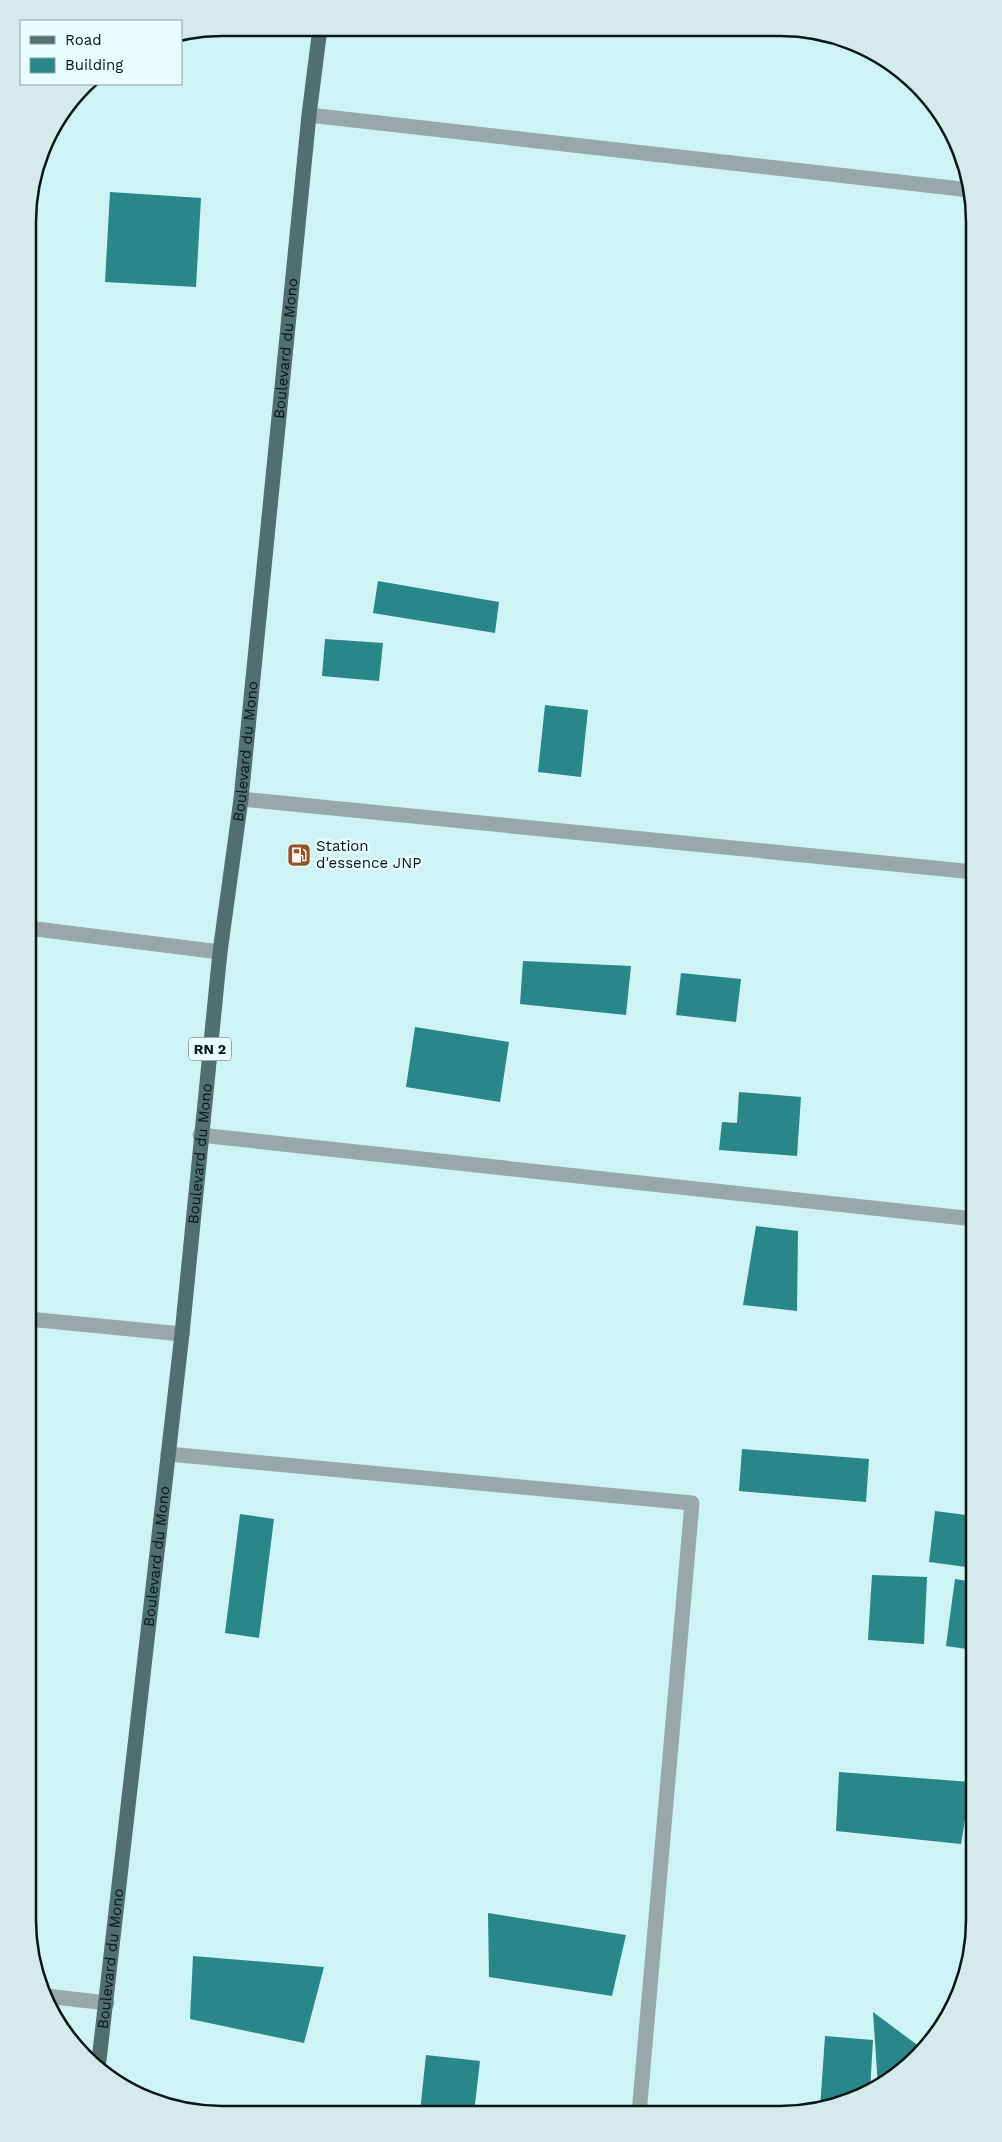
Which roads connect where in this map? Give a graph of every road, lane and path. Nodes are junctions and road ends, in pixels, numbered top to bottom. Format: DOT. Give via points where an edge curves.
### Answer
graph roads {
  1 [pos="319,36"];
  2 [pos="309,116"];
  3 [pos="963,189"];
  4 [pos="241,799"];
  5 [pos="966,871"];
  6 [pos="36,929"];
  7 [pos="220,952"];
  8 [pos="200,1135"];
  9 [pos="966,1218"];
  10 [pos="36,1320"];
  11 [pos="182,1334"];
  12 [pos="168,1454"];
  13 [pos="53,1997"];
  14 [pos="107,2003"];
  15 [pos="99,2059"];
  16 [pos="640,2106"];
  1 -- 2 [label="main road, Boulevard du Mono / RN 2"];
  2 -- 3 [label="street"];
  2 -- 4 [label="main road, Boulevard du Mono / RN 2"];
  4 -- 5 [label="street"];
  4 -- 7 [label="main road, Boulevard du Mono / RN 2"];
  6 -- 7 [label="street"];
  7 -- 8 [label="main road, Boulevard du Mono / RN 2"];
  8 -- 9 [label="street"];
  8 -- 11 [label="main road, Boulevard du Mono / RN 2"];
  10 -- 11 [label="street"];
  11 -- 12 [label="main road, Boulevard du Mono / RN 2"];
  12 -- 14 [label="main road, Boulevard du Mono / RN 2"];
  12 -- 16 [label="street" via="692,1503"];
  13 -- 14 [label="street"];
  14 -- 15 [label="main road, Boulevard du Mono / RN 2"];
}
